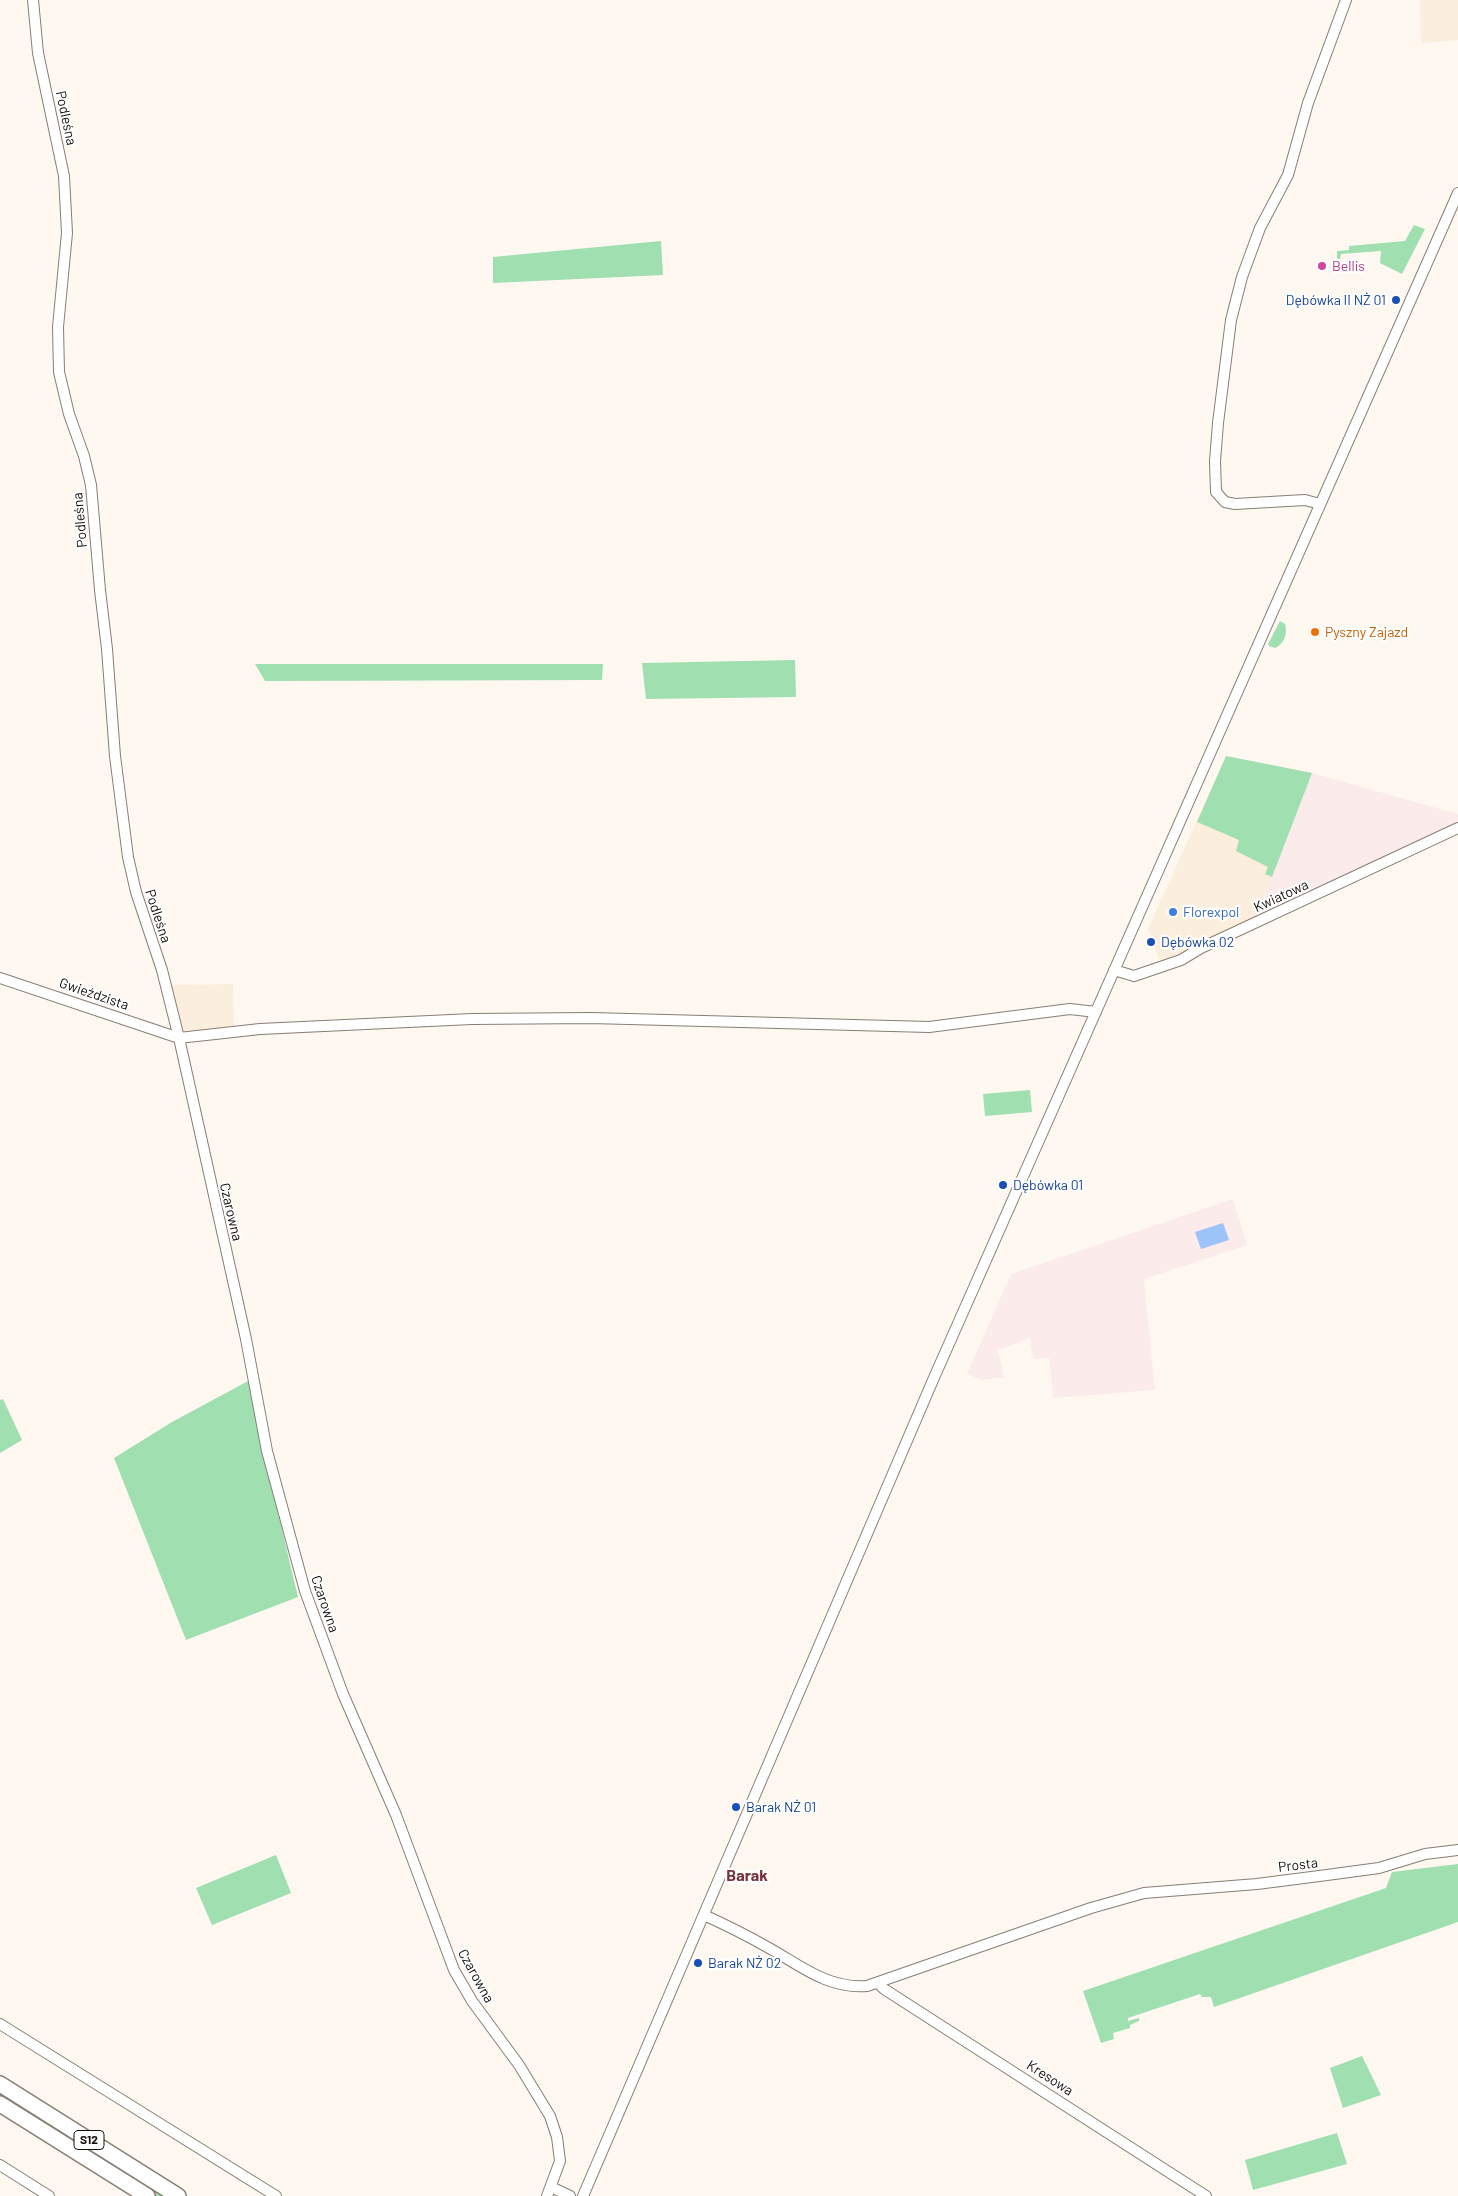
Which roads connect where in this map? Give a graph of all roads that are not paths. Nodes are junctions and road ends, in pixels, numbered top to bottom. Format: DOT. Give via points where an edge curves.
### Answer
graph roads {
  1 [pos="33,0"];
  2 [pos="1346,0"];
  3 [pos="1458,193"];
  4 [pos="1320,504"];
  5 [pos="1458,828"];
  6 [pos="1114,970"];
  7 [pos="0,978"];
  8 [pos="1096,1012"];
  9 [pos="179,1038"];
  10 [pos="1458,1850"];
  11 [pos="704,1915"];
  12 [pos="878,1983"];
  13 [pos="0,2024"];
  14 [pos="0,2084"];
  15 [pos="0,2104"];
  16 [pos="0,2165"];
  17 [pos="549,2192"];
  18 [pos="49,2196"];
  19 [pos="147,2196"];
  20 [pos="178,2196"];
  21 [pos="276,2196"];
  22 [pos="570,2196"];
  23 [pos="582,2196"];
  24 [pos="1206,2196"];
  1 -- 9 [label="street, Podleśna" via="38,53 66,195 67,233 58,327 60,372 91,485 115,756 128,857"];
  2 -- 4 [label="street" via="1308,103 1288,175 1261,225 1230,320 1215,462 1216,492 1225,502 1305,500"];
  3 -- 4 [label="street"];
  4 -- 6 [label="street"];
  5 -- 6 [label="street, Kwiatowa" via="1181,960 1134,976"];
  6 -- 8 [label="street"];
  7 -- 9 [label="street, Gwieździsta"];
  8 -- 9 [label="street" via="1070,1009 929,1027 480,1018 260,1029"];
  8 -- 11 [label="street" via="933,1380"];
  9 -- 17 [label="street, Czarowna" via="246,1339 267,1451 304,1591 343,1694 396,1815 454,1970 550,2116 560,2161"];
  10 -- 12 [label="street, Prosta" via="1336,1874 1257,1884 1156,1891 1091,1908"];
  11 -- 12 [label="street, Prosta" via="828,1981 856,1987"];
  11 -- 23 [label="street"];
  12 -- 24 [label="street, Kresowa"];
  13 -- 21 [label="street"];
  14 -- 20 [label="highway, S12"];
  15 -- 19 [label="highway, S12"];
  16 -- 18 [label="street"];
  17 -- 22 [label="street"];
}
